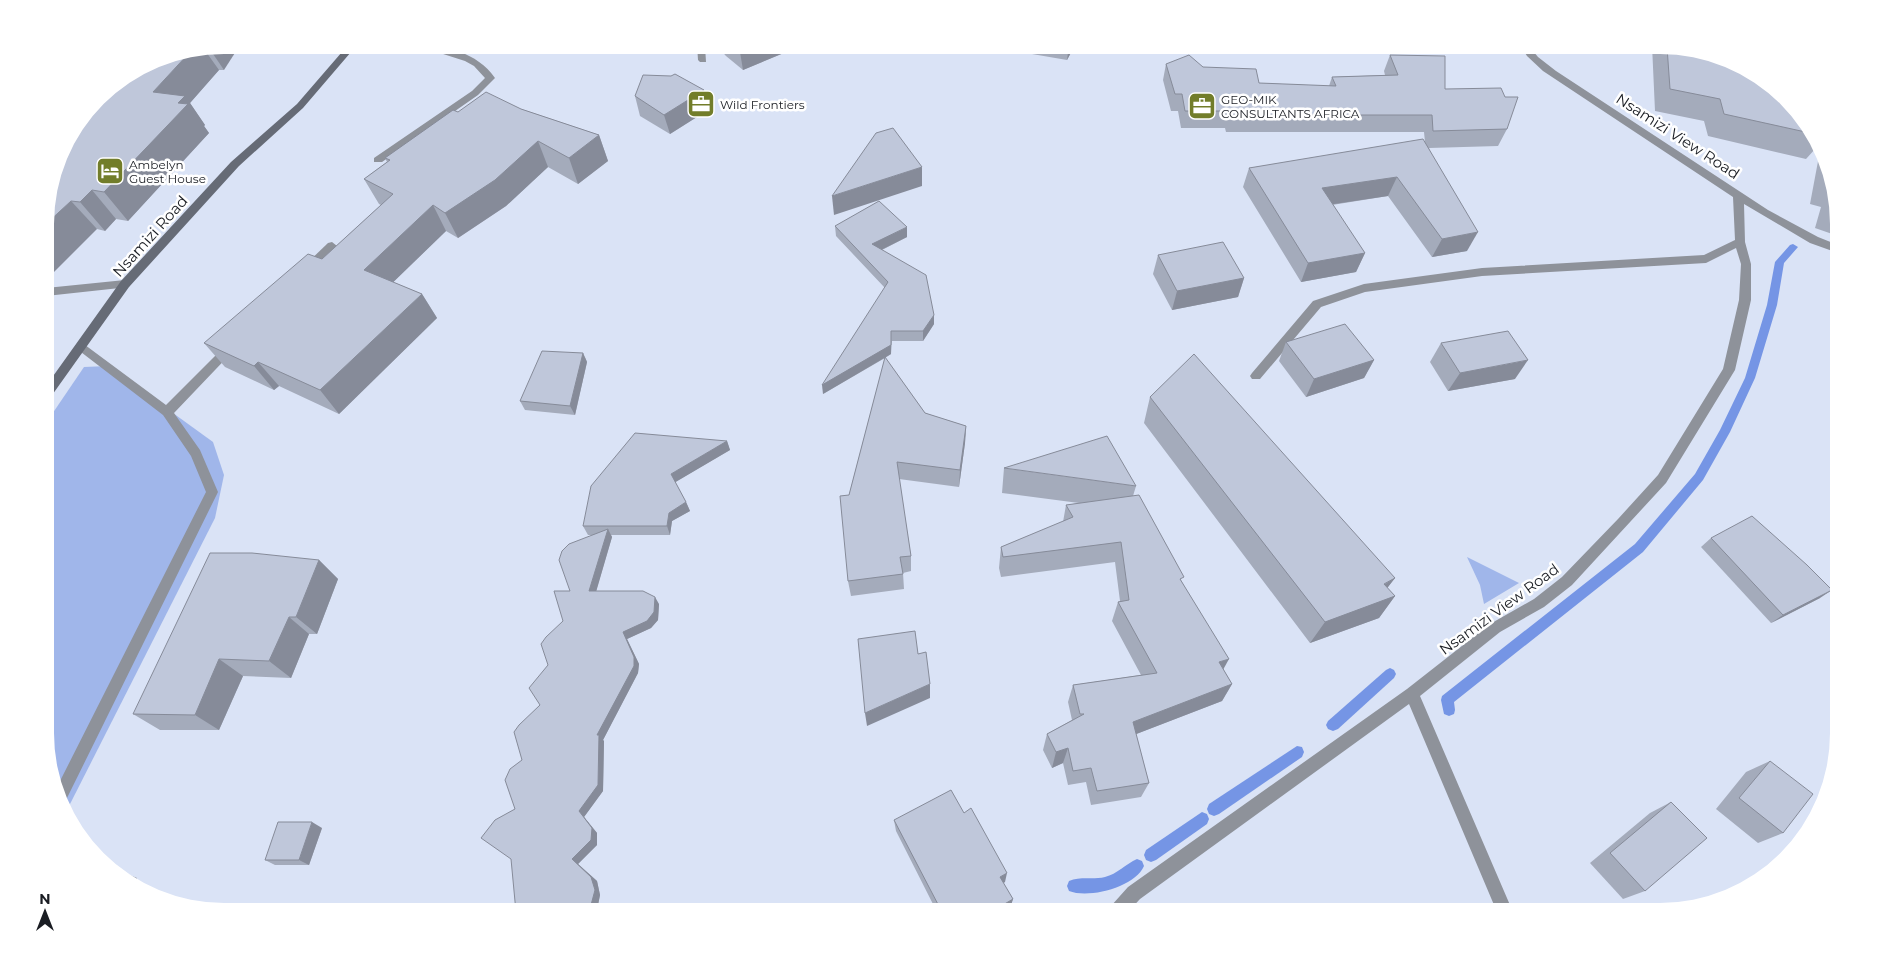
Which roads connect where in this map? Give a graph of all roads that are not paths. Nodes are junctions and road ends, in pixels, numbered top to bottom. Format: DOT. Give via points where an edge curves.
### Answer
graph roads {
  1 [pos="342,54"];
  2 [pos="344,54"];
  3 [pos="454,54"];
  4 [pos="702,54"];
  5 [pos="1530,54"];
  6 [pos="340,58"];
  7 [pos="703,60"];
  8 [pos="378,160"];
  9 [pos="1738,194"];
  10 [pos="1740,242"];
  11 [pos="332,246"];
  12 [pos="1830,246"];
  13 [pos="297,280"];
  14 [pos="125,284"];
  15 [pos="54,291"];
  16 [pos="236,343"];
  17 [pos="81,346"];
  18 [pos="1256,376"];
  19 [pos="54,383"];
  20 [pos="167,412"];
  21 [pos="1412,694"];
  22 [pos="64,790"];
  23 [pos="1125,903"];
  24 [pos="1501,903"];
  1 -- 6 [label="street"];
  2 -- 6 [label="street, Nsamizi Road"];
  3 -- 8 [label="street" via="470,58 485,68 490,78 475,93"];
  4 -- 7 [label="street"];
  5 -- 9 [label="street, Nsamizi View Road" via="1563,80"];
  6 -- 14 [label="street, Nsamizi Road" via="300,106 235,164"];
  9 -- 10 [label="street, Nsamizi View Road"];
  9 -- 12 [label="street" via="1764,213"];
  10 -- 18 [label="street" via="1706,259 1482,272 1364,288 1317,304"];
  10 -- 21 [label="street, Nsamizi View Road" via="1746,264 1745,300 1729,370 1662,480 1574,576 1539,603 1495,628"];
  11 -- 13 [label="street"];
  14 -- 15 [label="street"];
  14 -- 17 [label="street, Nsamizi Road"];
  16 -- 20 [label="street"];
  17 -- 19 [label="street, Nsamizi Road"];
  17 -- 20 [label="street"];
  20 -- 22 [label="street" via="196,454 212,492"];
  21 -- 23 [label="street, Nsamizi View Road" via="1134,893"];
  21 -- 24 [label="street"];
}
